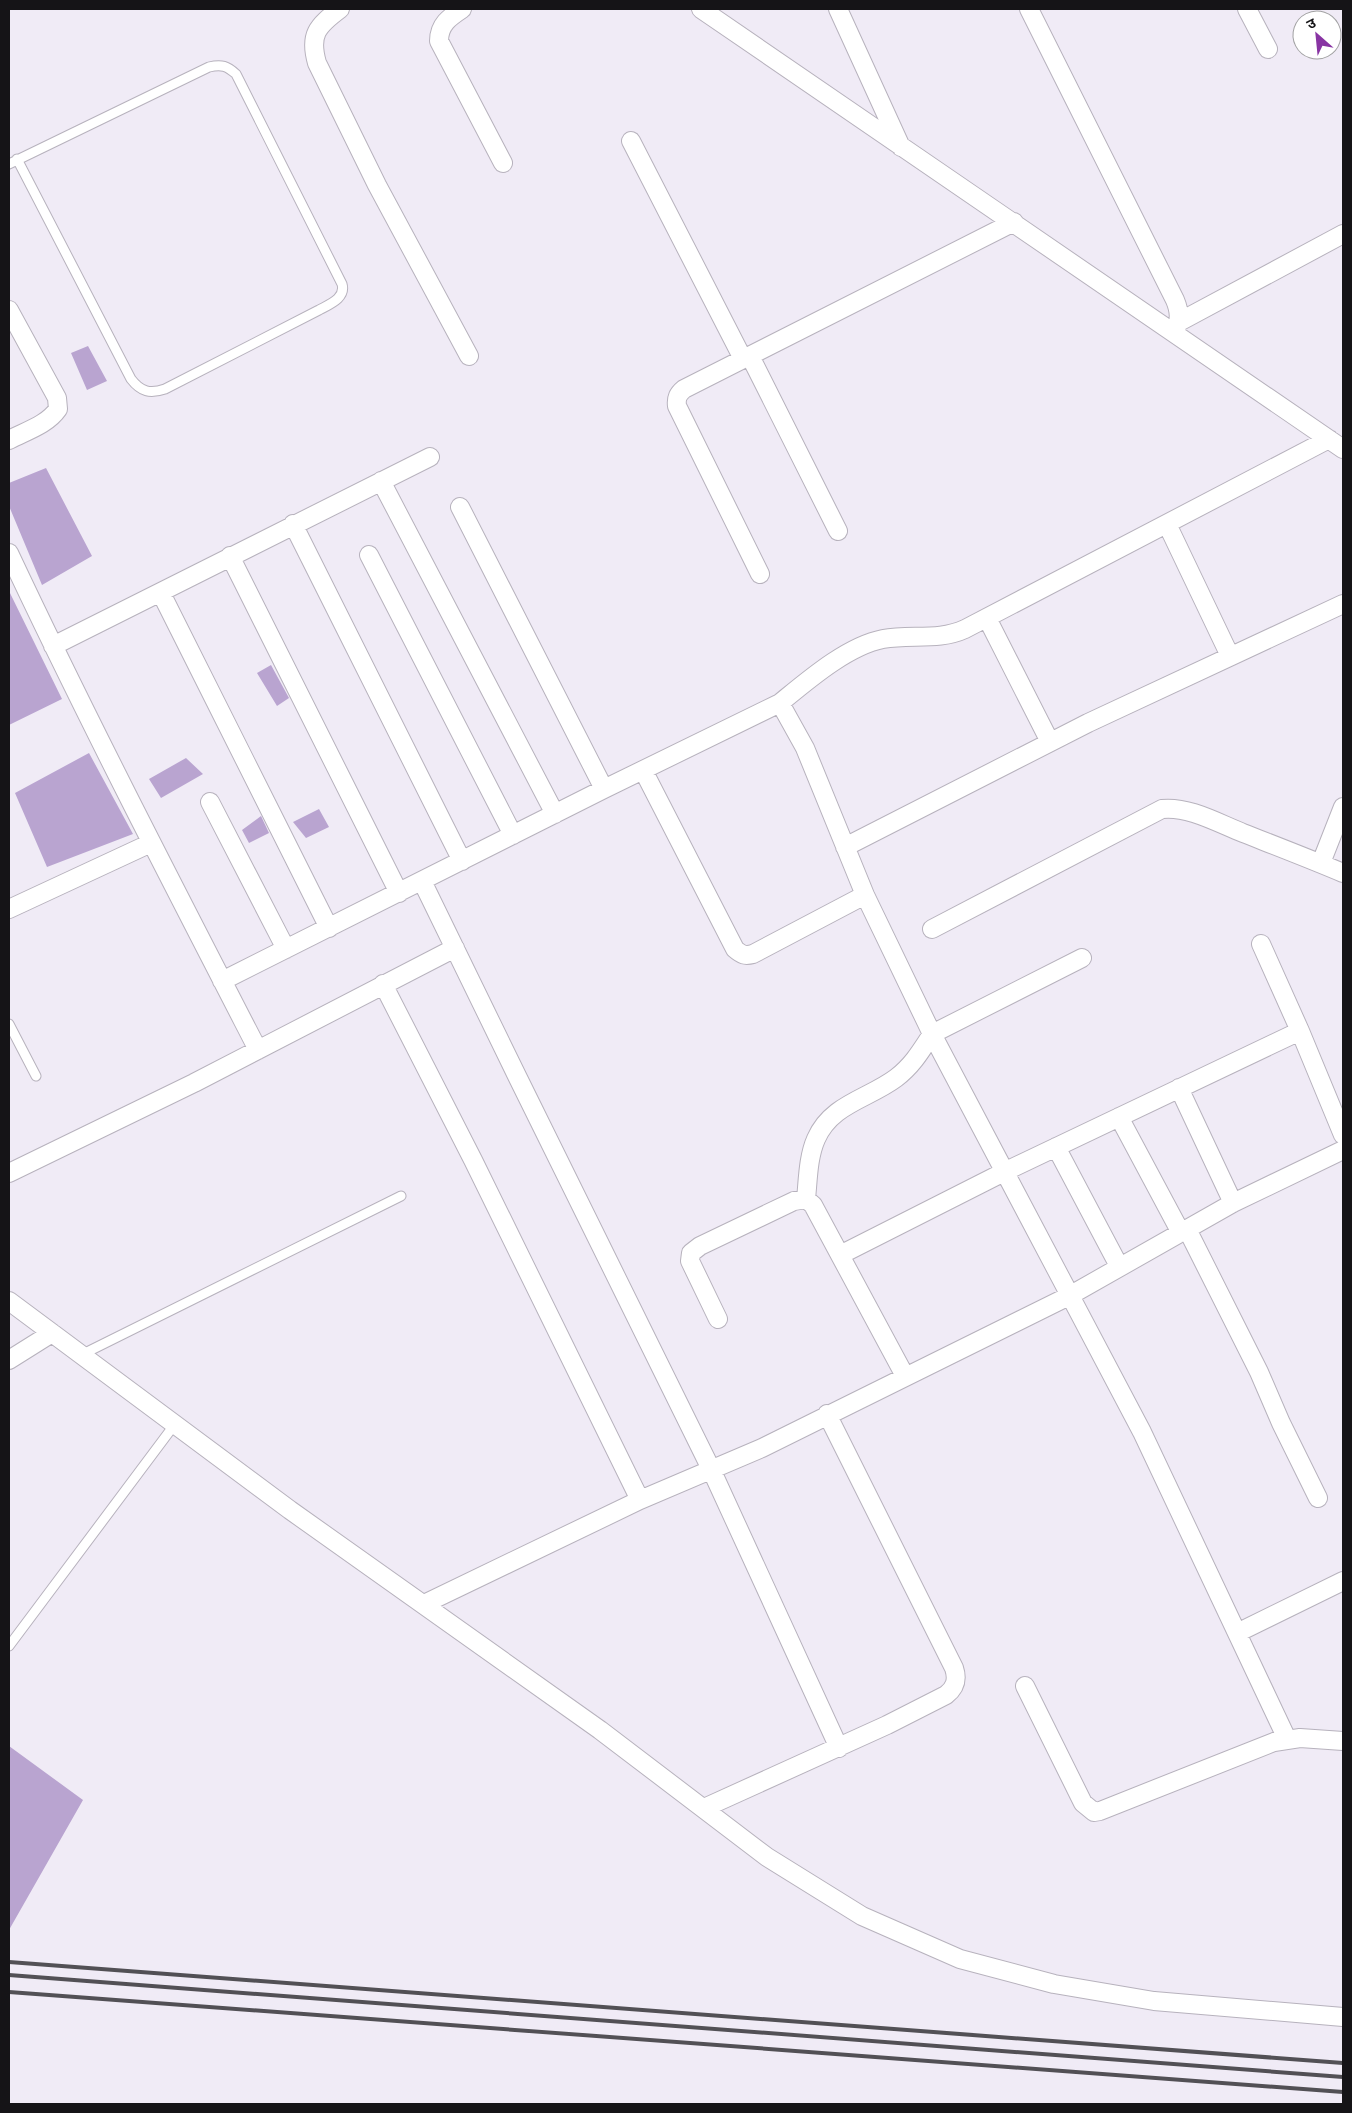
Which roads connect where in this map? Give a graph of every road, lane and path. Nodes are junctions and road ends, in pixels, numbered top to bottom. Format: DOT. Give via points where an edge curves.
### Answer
graph roads {
  1 [pos="340,9"];
  2 [pos="462,9"];
  3 [pos="701,9"];
  4 [pos="838,9"];
  5 [pos="1029,9"];
  6 [pos="1247,9"];
  7 [pos="1268,49"];
  8 [pos="631,141"];
  9 [pos="901,148"];
  10 [pos="13,162"];
  11 [pos="503,163"];
  12 [pos="1014,222"];
  13 [pos="1343,234"];
  14 [pos="9,310"];
  15 [pos="1177,327"];
  16 [pos="469,356"];
  17 [pos="747,357"];
  18 [pos="1328,439"];
  19 [pos="9,440"];
  20 [pos="1343,449"];
  21 [pos="430,457"];
  22 [pos="380,481"];
  23 [pos="460,507"];
  24 [pos="294,524"];
  25 [pos="1167,524"];
  26 [pos="838,531"];
  27 [pos="9,553"];
  28 [pos="369,555"];
  29 [pos="230,556"];
  30 [pos="760,574"];
  31 [pos="161,593"];
  32 [pos="1343,604"];
  33 [pos="987,618"];
  34 [pos="53,646"];
  35 [pos="1230,656"];
  36 [pos="780,703"];
  37 [pos="1050,742"];
  38 [pos="643,770"];
  39 [pos="604,789"];
  40 [pos="210,802"];
  41 [pos="1343,807"];
  42 [pos="555,814"];
  43 [pos="513,835"];
  44 [pos="152,843"];
  45 [pos="845,847"];
  46 [pos="462,861"];
  47 [pos="1321,863"];
  48 [pos="1343,873"];
  49 [pos="422,881"];
  50 [pos="398,893"];
  51 [pos="865,895"];
  52 [pos="9,909"];
  53 [pos="329,928"];
  54 [pos="932,929"];
  55 [pos="1261,944"];
  56 [pos="455,948"];
  57 [pos="286,949"];
  58 [pos="1082,958"];
  59 [pos="222,981"];
  60 [pos="383,984"];
  61 [pos="9,1024"];
  62 [pos="1300,1031"];
  63 [pos="932,1034"];
  64 [pos="258,1050"];
  65 [pos="36,1076"];
  66 [pos="1179,1088"];
  67 [pos="1119,1117"];
  68 [pos="1343,1135"];
  69 [pos="1056,1146"];
  70 [pos="1343,1150"];
  71 [pos="1004,1172"];
  72 [pos="9,1173"];
  73 [pos="401,1196"];
  74 [pos="806,1199"];
  75 [pos="1233,1203"];
  76 [pos="1184,1231"];
  77 [pos="840,1255"];
  78 [pos="1119,1266"];
  79 [pos="1069,1296"];
  80 [pos="9,1301"];
  81 [pos="718,1319"];
  82 [pos="52,1333"];
  83 [pos="81,1355"];
  84 [pos="9,1360"];
  85 [pos="905,1376"];
  86 [pos="827,1414"];
  87 [pos="175,1424"];
  88 [pos="711,1469"];
  89 [pos="1318,1498"];
  90 [pos="640,1500"];
  91 [pos="1343,1581"];
  92 [pos="424,1604"];
  93 [pos="1237,1633"];
  94 [pos="9,1646"];
  95 [pos="1025,1686"];
  96 [pos="1287,1738"];
  97 [pos="1343,1741"];
  98 [pos="839,1748"];
  99 [pos="704,1808"];
  100 [pos="1343,2017"];
  1 -- 16 [label="street" via="313,38 318,63 377,185"];
  2 -- 11 [label="street" via="443,24 439,41"];
  3 -- 9 [label="street"];
  4 -- 9 [label="street"];
  5 -- 15 [label="street" via="1175,300 1179,310"];
  6 -- 7 [label="street"];
  8 -- 17 [label="street"];
  9 -- 12 [label="street"];
  10 -- 10 [label="lane" via="209,67 220,64 228,67 236,74 321,239 342,284 341,296 165,389 144,391 131,379"];
  12 -- 15 [label="street"];
  12 -- 17 [label="street"];
  13 -- 15 [label="street"];
  14 -- 19 [label="street" via="57,398 58,409 44,422"];
  15 -- 18 [label="street"];
  17 -- 26 [label="street"];
  17 -- 30 [label="street" via="684,389 676,399 676,406"];
  18 -- 20 [label="street"];
  18 -- 25 [label="street"];
  21 -- 22 [label="street"];
  22 -- 24 [label="street"];
  22 -- 42 [label="street"];
  23 -- 39 [label="street"];
  24 -- 29 [label="street"];
  24 -- 46 [label="street"];
  25 -- 33 [label="street"];
  25 -- 35 [label="street"];
  27 -- 34 [label="street"];
  28 -- 43 [label="street"];
  29 -- 31 [label="street"];
  29 -- 50 [label="street"];
  31 -- 34 [label="street"];
  31 -- 53 [label="street"];
  32 -- 35 [label="street"];
  33 -- 36 [label="street" via="953,635 883,639 869,643 829,666"];
  33 -- 37 [label="street"];
  34 -- 44 [label="street"];
  35 -- 37 [label="street"];
  36 -- 38 [label="street"];
  36 -- 45 [label="street" via="812,764"];
  37 -- 45 [label="street"];
  38 -- 39 [label="street"];
  38 -- 51 [label="street" via="740,954 753,954"];
  39 -- 42 [label="street"];
  40 -- 57 [label="street"];
  41 -- 47 [label="street"];
  42 -- 43 [label="street"];
  43 -- 46 [label="street"];
  44 -- 52 [label="street"];
  44 -- 59 [label="street"];
  45 -- 51 [label="street"];
  46 -- 49 [label="street"];
  47 -- 48 [label="street"];
  47 -- 54 [label="street" via="1185,811 1162,809"];
  49 -- 50 [label="street"];
  49 -- 56 [label="street"];
  50 -- 53 [label="street"];
  51 -- 63 [label="street"];
  53 -- 57 [label="street"];
  55 -- 62 [label="street"];
  56 -- 60 [label="street"];
  56 -- 88 [label="street"];
  57 -- 59 [label="street"];
  58 -- 63 [label="street"];
  59 -- 64 [label="street"];
  60 -- 64 [label="street"];
  60 -- 90 [label="street"];
  61 -- 65 [label="lane"];
  62 -- 66 [label="street"];
  62 -- 68 [label="street"];
  63 -- 71 [label="street"];
  63 -- 74 [label="street" via="909,1067 833,1114 821,1129 810,1161"];
  64 -- 72 [label="street"];
  66 -- 67 [label="street"];
  66 -- 75 [label="street"];
  67 -- 69 [label="street"];
  67 -- 76 [label="street"];
  69 -- 71 [label="street"];
  69 -- 78 [label="street"];
  70 -- 75 [label="street"];
  71 -- 77 [label="street"];
  71 -- 79 [label="street"];
  73 -- 83 [label="lane"];
  74 -- 77 [label="street" via="813,1205"];
  74 -- 81 [label="street" via="794,1201 691,1253 690,1261"];
  75 -- 76 [label="street"];
  76 -- 78 [label="street"];
  76 -- 89 [label="street" via="1259,1372"];
  77 -- 85 [label="street"];
  78 -- 79 [label="street"];
  79 -- 85 [label="street"];
  79 -- 93 [label="street" via="1142,1432"];
  80 -- 82 [label="street"];
  82 -- 83 [label="street"];
  82 -- 84 [label="street"];
  83 -- 87 [label="street"];
  85 -- 86 [label="street"];
  86 -- 88 [label="street" via="762,1448"];
  86 -- 98 [label="street" via="956,1675 952,1690 946,1695"];
  87 -- 92 [label="street"];
  87 -- 94 [label="lane"];
  88 -- 90 [label="street"];
  88 -- 98 [label="street"];
  90 -- 92 [label="street"];
  91 -- 93 [label="street"];
  92 -- 99 [label="street"];
  93 -- 96 [label="street"];
  95 -- 96 [label="street" via="1083,1803 1094,1812"];
  96 -- 97 [label="street"];
  98 -- 99 [label="street"];
  99 -- 100 [label="street" via="767,1857 862,1916 960,1959 1054,1984 1145,1999"];
}
